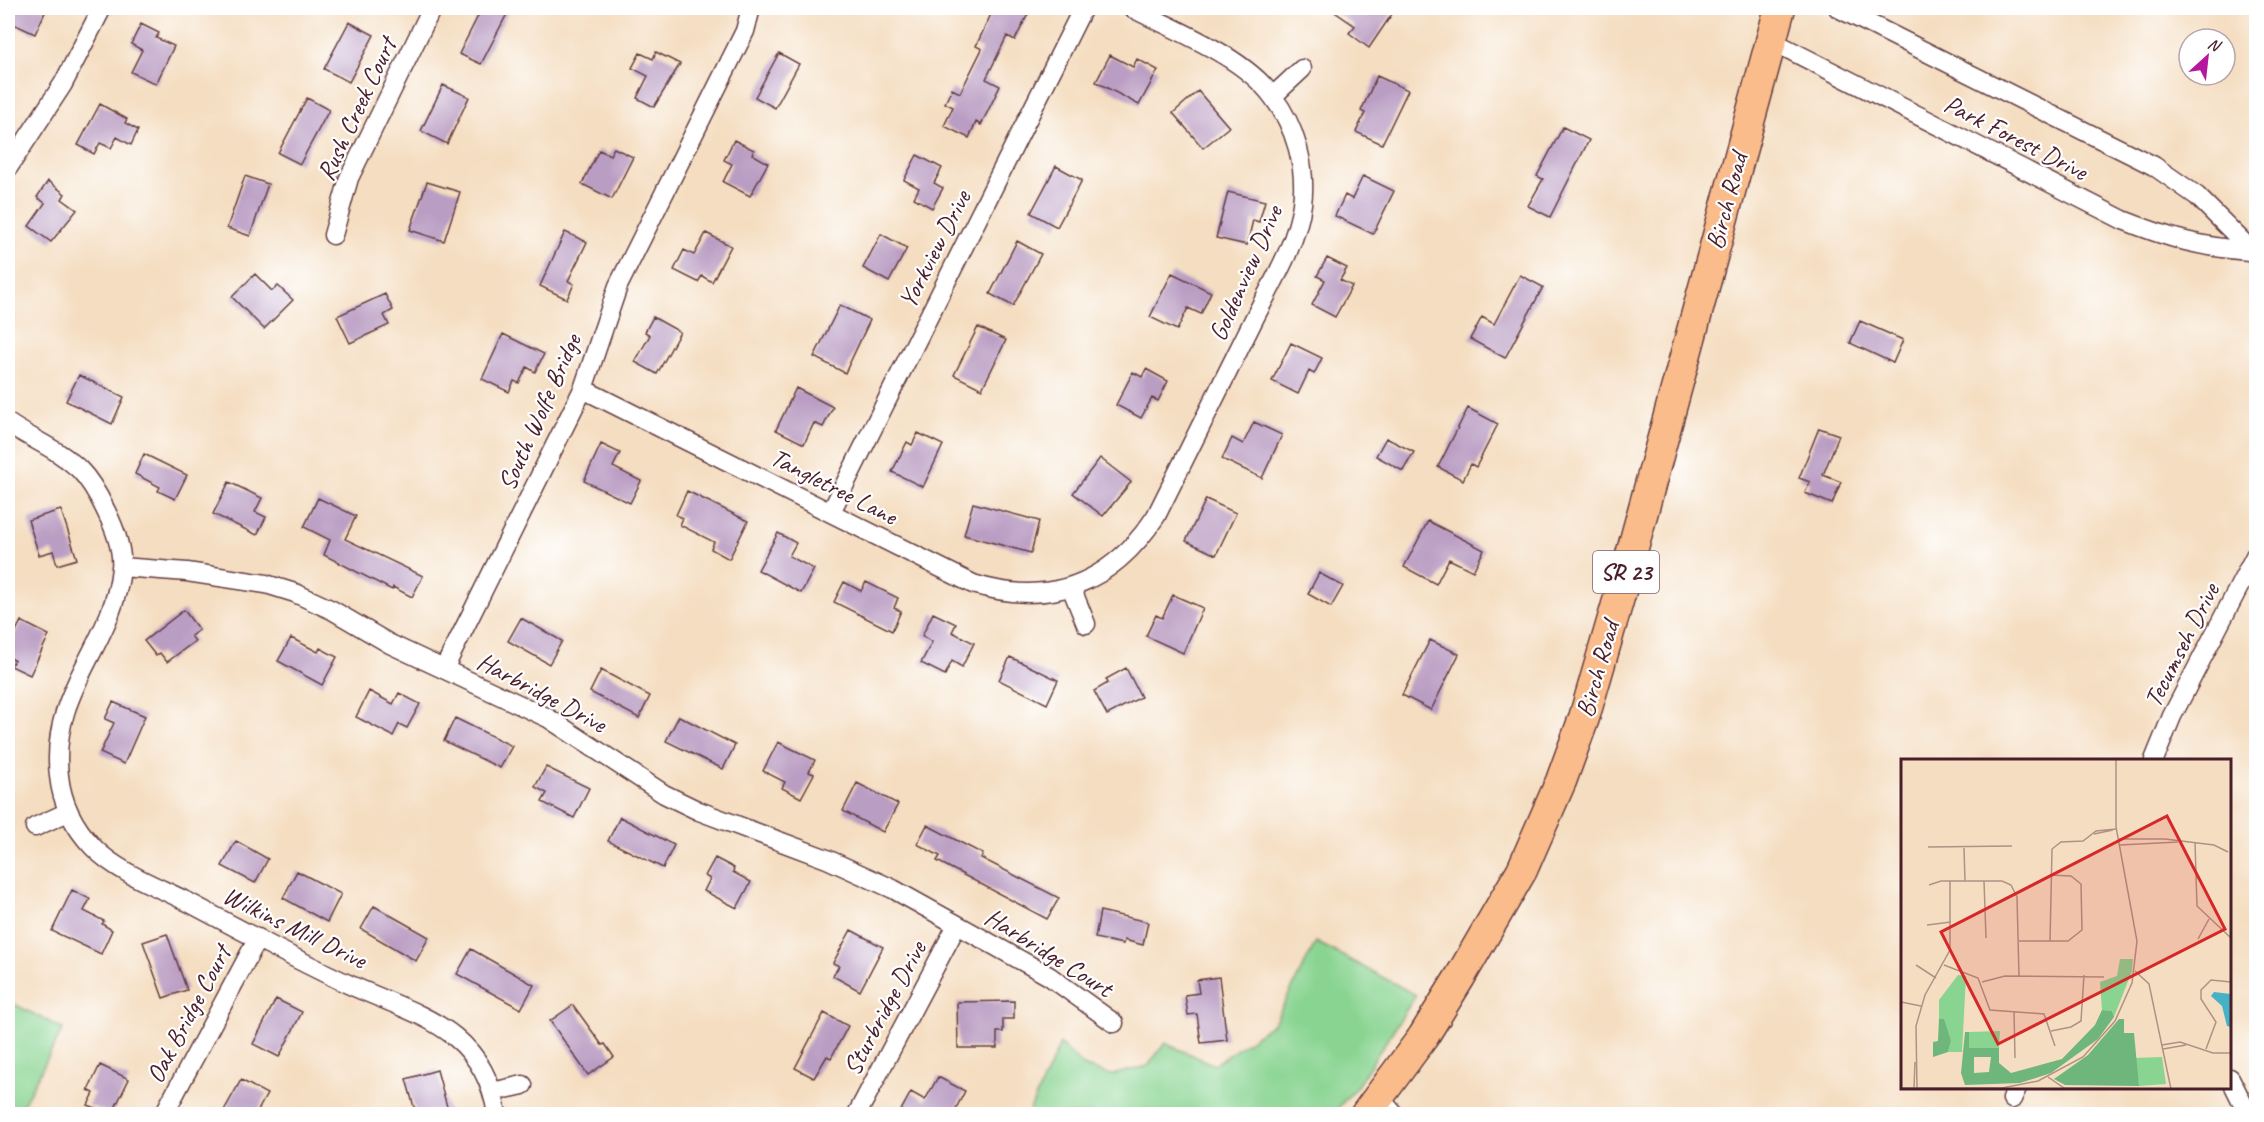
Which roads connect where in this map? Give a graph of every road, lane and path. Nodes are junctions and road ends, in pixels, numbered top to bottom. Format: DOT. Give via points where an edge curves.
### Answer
graph roads {
  1 [pos="102,8"];
  2 [pos="432,8"];
  3 [pos="752,8"];
  4 [pos="1083,8"];
  5 [pos="1132,8"];
  6 [pos="1780,8"];
  7 [pos="1838,8"];
  8 [pos="1770,40"];
  9 [pos="1302,69"];
  10 [pos="1273,96"];
  11 [pos="8,168"];
  12 [pos="333,235"];
  13 [pos="2253,253"];
  14 [pos="583,389"];
  15 [pos="8,423"];
  16 [pos="1198,432"];
  17 [pos="831,512"];
  18 [pos="2256,554"];
  19 [pos="121,567"];
  20 [pos="1071,587"];
  21 [pos="1086,624"];
  22 [pos="444,669"];
  23 [pos="2154,759"];
  24 [pos="68,812"];
  25 [pos="35,827"];
  26 [pos="957,925"];
  27 [pos="258,938"];
  28 [pos="1114,1023"];
  29 [pos="2231,1082"];
  30 [pos="523,1084"];
  31 [pos="492,1092"];
  32 [pos="1380,1109"];
  33 [pos="164,1114"];
  34 [pos="497,1114"];
  35 [pos="857,1114"];
  36 [pos="2248,1114"];
  1 -- 11 [label="street" via="63,84"];
  2 -- 12 [label="street, Rush Creek Court" via="349,178"];
  3 -- 14 [label="street, South Wolfe Bridge" via="745,31 618,286"];
  4 -- 17 [label="street, Yorkview Drive"];
  5 -- 10 [label="street, Goldenview Drive" via="1225,56"];
  6 -- 8 [label="main road, Birch Road / SR 23"];
  7 -- 13 [label="street, Park Forest Drive" via="2154,166 2197,196"];
  8 -- 13 [label="street, Park Forest Drive" via="2123,220 2204,247"];
  8 -- 32 [label="main road, Birch Road / SR 23" via="1584,718 1522,870"];
  9 -- 10 [label="street"];
  10 -- 16 [label="street, Goldenview Drive" via="1302,163 1302,205 1276,276"];
  14 -- 17 [label="street, Tangletree Lane"];
  14 -- 22 [label="street, South Wolfe Bridge"];
  15 -- 19 [label="street, Wilkins Mill Drive" via="60,453 96,491 110,519"];
  16 -- 20 [label="street, Tangletree Lane" via="1139,542 1092,579"];
  17 -- 20 [label="street, Tangletree Lane" via="981,587 1033,594"];
  18 -- 23 [label="street, Tecumseh Drive" via="2172,716"];
  19 -- 22 [label="street, Harbridge Drive" via="223,576 295,593"];
  19 -- 24 [label="street, Wilkins Mill Drive" via="115,597 58,730 60,786"];
  20 -- 21 [label="street"];
  22 -- 26 [label="street, Harbridge Drive" via="548,718 673,798 827,859 893,889"];
  24 -- 25 [label="street"];
  24 -- 27 [label="street, Wilkins Mill Drive" via="94,848 112,862"];
  26 -- 28 [label="street, Harbridge Court" via="1049,976"];
  26 -- 35 [label="street, Sturbridge Drive"];
  27 -- 31 [label="street, Wilkins Mill Drive" via="349,984 418,1012 450,1032 471,1052"];
  27 -- 33 [label="street, Oak Bridge Court"];
  29 -- 36 [label="street"];
  30 -- 31 [label="street"];
  31 -- 34 [label="street, Wilkins Mill Drive"];
}
